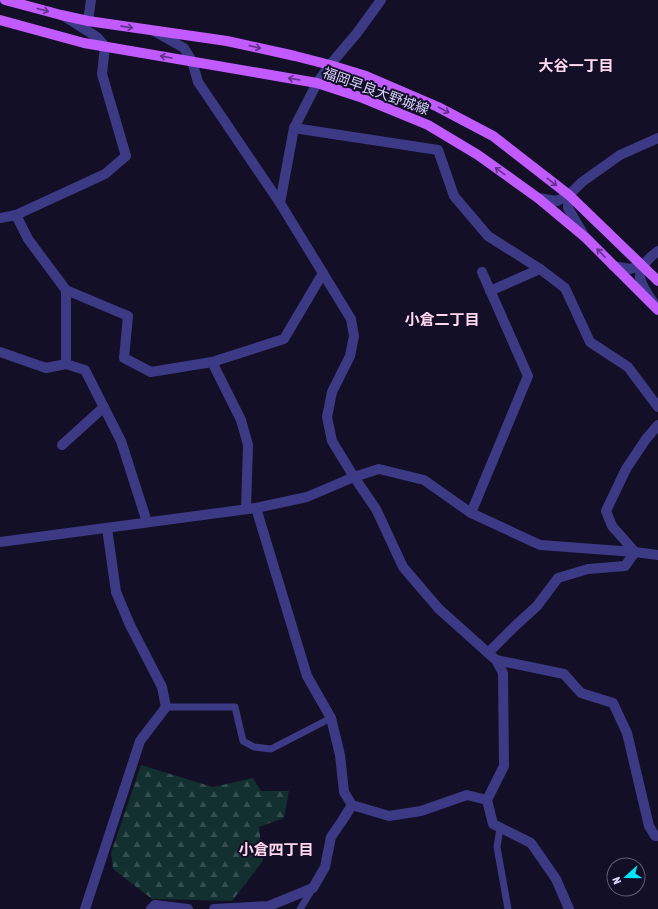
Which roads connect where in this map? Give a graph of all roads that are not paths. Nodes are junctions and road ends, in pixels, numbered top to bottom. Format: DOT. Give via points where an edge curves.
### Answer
graph roads {
  1 [pos="5,0"];
  2 [pos="90,0"];
  3 [pos="381,0"];
  4 [pos="61,15"];
  5 [pos="0,20"];
  6 [pos="88,21"];
  7 [pos="153,30"];
  8 [pos="105,46"];
  9 [pos="192,61"];
  10 [pos="330,65"];
  11 [pos="317,83"];
  12 [pos="294,128"];
  13 [pos="658,138"];
  14 [pos="570,195"];
  15 [pos="538,198"];
  16 [pos="280,203"];
  17 [pos="16,215"];
  18 [pos="0,218"];
  19 [pos="586,238"];
  20 [pos="658,251"];
  21 [pos="642,265"];
  22 [pos="613,266"];
  23 [pos="540,269"];
  24 [pos="482,272"];
  25 [pos="323,273"];
  26 [pos="658,281"];
  27 [pos="66,290"];
  28 [pos="490,291"];
  29 [pos="658,310"];
  30 [pos="0,352"];
  31 [pos="212,362"];
  32 [pos="66,364"];
  33 [pos="104,407"];
  34 [pos="658,407"];
  35 [pos="658,425"];
  36 [pos="62,445"];
  37 [pos="354,477"];
  38 [pos="251,508"];
  39 [pos="471,513"];
  40 [pos="147,522"];
  41 [pos="107,528"];
  42 [pos="0,542"];
  43 [pos="634,552"];
  44 [pos="658,554"];
  45 [pos="488,653"];
  46 [pos="496,660"];
  47 [pos="166,706"];
  48 [pos="331,718"];
  49 [pos="487,800"];
  50 [pos="352,805"];
  51 [pos="500,828"];
  52 [pos="658,836"];
  53 [pos="313,888"];
  54 [pos="85,909"];
  55 [pos="151,909"];
  56 [pos="188,909"];
  57 [pos="214,909"];
  58 [pos="300,909"];
  59 [pos="508,909"];
  60 [pos="569,909"];
  1 -- 4 [label="main road, 福岡早良大野城線, one-way"];
  2 -- 6 [label="street"];
  3 -- 10 [label="street"];
  4 -- 6 [label="main road, 福岡早良大野城線"];
  4 -- 8 [label="street" via="97,36"];
  5 -- 8 [label="main road, 福岡早良大野城線" via="84,43"];
  6 -- 7 [label="main road, 福岡早良大野城線, one-way"];
  7 -- 9 [label="street" via="184,48"];
  7 -- 10 [label="main road, 福岡早良大野城線, one-way" via="227,41"];
  9 -- 8 [label="main road, 福岡早良大野城線, one-way"];
  8 -- 17 [label="street" via="102,74 126,156 105,174"];
  11 -- 9 [label="main road, 福岡早良大野城線, one-way"];
  9 -- 16 [label="street" via="198,82"];
  10 -- 11 [label="street"];
  10 -- 14 [label="main road, 福岡早良大野城線, one-way" via="366,76 438,107 493,136"];
  11 -- 12 [label="street"];
  15 -- 11 [label="main road, 福岡早良大野城線, one-way" via="478,155 428,125 360,97"];
  12 -- 16 [label="street"];
  12 -- 23 [label="street" via="438,150 454,196 488,236"];
  13 -- 14 [label="street" via="620,156 582,182"];
  14 -- 15 [label="street" via="557,200"];
  14 -- 19 [label="street" via="568,208"];
  14 -- 21 [label="main road, 福岡早良大野城線"];
  15 -- 19 [label="main road, 福岡早良大野城線"];
  16 -- 25 [label="street"];
  17 -- 18 [label="street"];
  17 -- 27 [label="street" via="28,239"];
  22 -- 19 [label="main road, 福岡早良大野城線, one-way"];
  20 -- 21 [label="street"];
  21 -- 22 [label="street" via="630,269"];
  21 -- 26 [label="main road, 福岡早良大野城線"];
  21 -- 29 [label="street" via="639,274 641,284"];
  22 -- 29 [label="main road, 福岡早良大野城線"];
  23 -- 28 [label="street"];
  23 -- 34 [label="street" via="565,288 590,342 628,367"];
  24 -- 28 [label="street"];
  25 -- 31 [label="street" via="284,339"];
  25 -- 37 [label="street" via="351,319 354,336 350,356 332,392 327,417 332,441"];
  27 -- 31 [label="street" via="128,316 124,358 151,372"];
  27 -- 32 [label="street"];
  28 -- 39 [label="street" via="528,376"];
  30 -- 32 [label="street" via="46,368"];
  31 -- 38 [label="street" via="241,420 248,445"];
  32 -- 33 [label="street" via="85,370"];
  33 -- 36 [label="street"];
  33 -- 40 [label="street" via="121,440"];
  35 -- 43 [label="street" via="626,469 606,511 612,526"];
  37 -- 38 [label="street" via="307,497"];
  37 -- 39 [label="street" via="379,469 424,480"];
  37 -- 45 [label="street" via="376,509 403,567 439,609"];
  38 -- 40 [label="street"];
  38 -- 48 [label="street" via="307,676"];
  39 -- 43 [label="street" via="540,545"];
  40 -- 41 [label="street"];
  41 -- 42 [label="street"];
  41 -- 47 [label="street" via="116,592 162,687"];
  43 -- 44 [label="street"];
  43 -- 45 [label="street" via="625,566 588,569 558,578 537,606"];
  45 -- 46 [label="street"];
  46 -- 49 [label="street" via="503,673 504,766"];
  46 -- 52 [label="street" via="564,674 582,693 612,703 627,732 649,826 654,836"];
  47 -- 48 [label="lane" via="235,706 243,741 254,747 271,749"];
  47 -- 54 [label="street" via="140,741"];
  48 -- 50 [label="street" via="340,755 344,792"];
  49 -- 50 [label="street" via="467,795 421,811 389,816"];
  49 -- 51 [label="street" via="493,824"];
  50 -- 53 [label="street" via="331,837 325,867"];
  51 -- 59 [label="lane" via="497,847"];
  51 -- 60 [label="street" via="531,843 556,879"];
  53 -- 57 [label="street" via="269,906"];
  53 -- 58 [label="lane"];
  55 -- 56 [label="street" via="155,905"];
}
